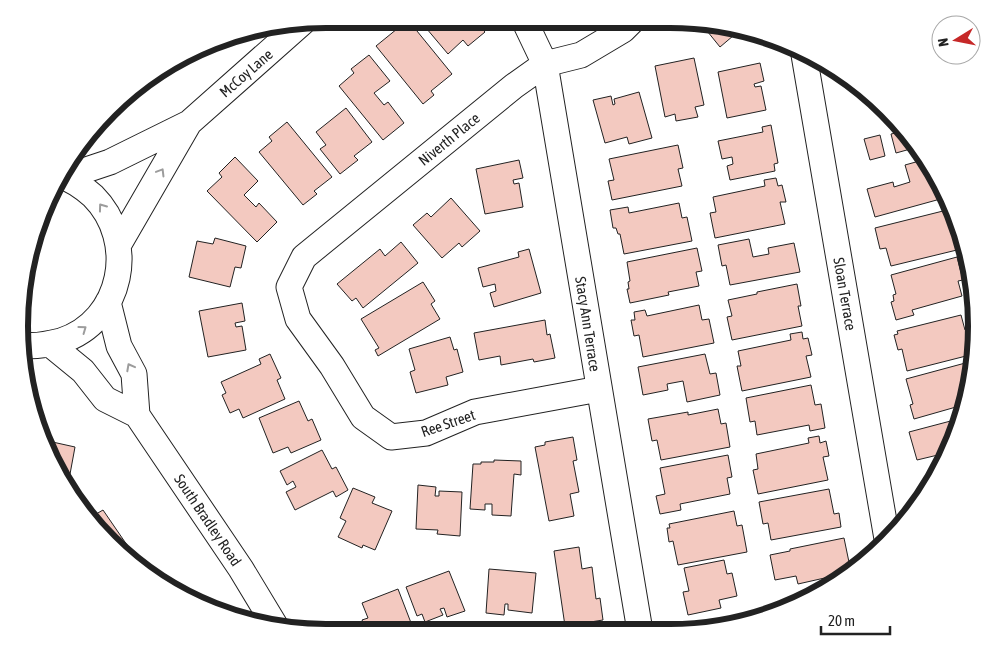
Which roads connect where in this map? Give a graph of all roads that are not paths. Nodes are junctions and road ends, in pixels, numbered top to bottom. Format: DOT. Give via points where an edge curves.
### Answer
graph roads {
  1 [pos="528,28"];
  2 [pos="625,28"];
  3 [pos="295,29"];
  4 [pos="805,59"];
  5 [pos="545,64"];
  6 [pos="189,123"];
  7 [pos="67,176"];
  8 [pos="66,178"];
  9 [pos="119,244"];
  10 [pos="288,287"];
  11 [pos="108,302"];
  12 [pos="50,344"];
  13 [pos="28,345"];
  14 [pos="599,389"];
  15 [pos="137,415"];
  16 [pos="886,531"];
  17 [pos="271,619"];
  18 [pos="639,624"];
  1 -- 5 [label="street, Stacy Ann Terrace"];
  2 -- 5 [label="street, Niverth Place" via="580,55"];
  3 -- 6 [label="street, McCoy Lane"];
  4 -- 16 [label="street, Sloan Terrace"];
  5 -- 10 [label="street, Niverth Place" via="304,257"];
  5 -- 14 [label="street, Stacy Ann Terrace"];
  6 -- 7 [label="street, McCoy Lane" via="110,162"];
  9 -- 6 [label="street, McCoy Lane, one-way"];
  9 -- 8 [label="street, one-way" via="112,223 100,204 84,188"];
  9 -- 11 [label="street" via="120,264"];
  10 -- 14 [label="street, Ree Street" via="298,319 363,417 391,437 426,433 475,412"];
  12 -- 11 [label="street, one-way" via="84,329"];
  15 -- 11 [label="street, South Bradley Road, one-way" via="134,374 118,346"];
  12 -- 13 [label="street"];
  12 -- 15 [label="street, South Bradley Road" via="82,371 105,399"];
  14 -- 18 [label="street, Stacy Ann Terrace"];
  15 -- 17 [label="street, South Bradley Road"];
}
